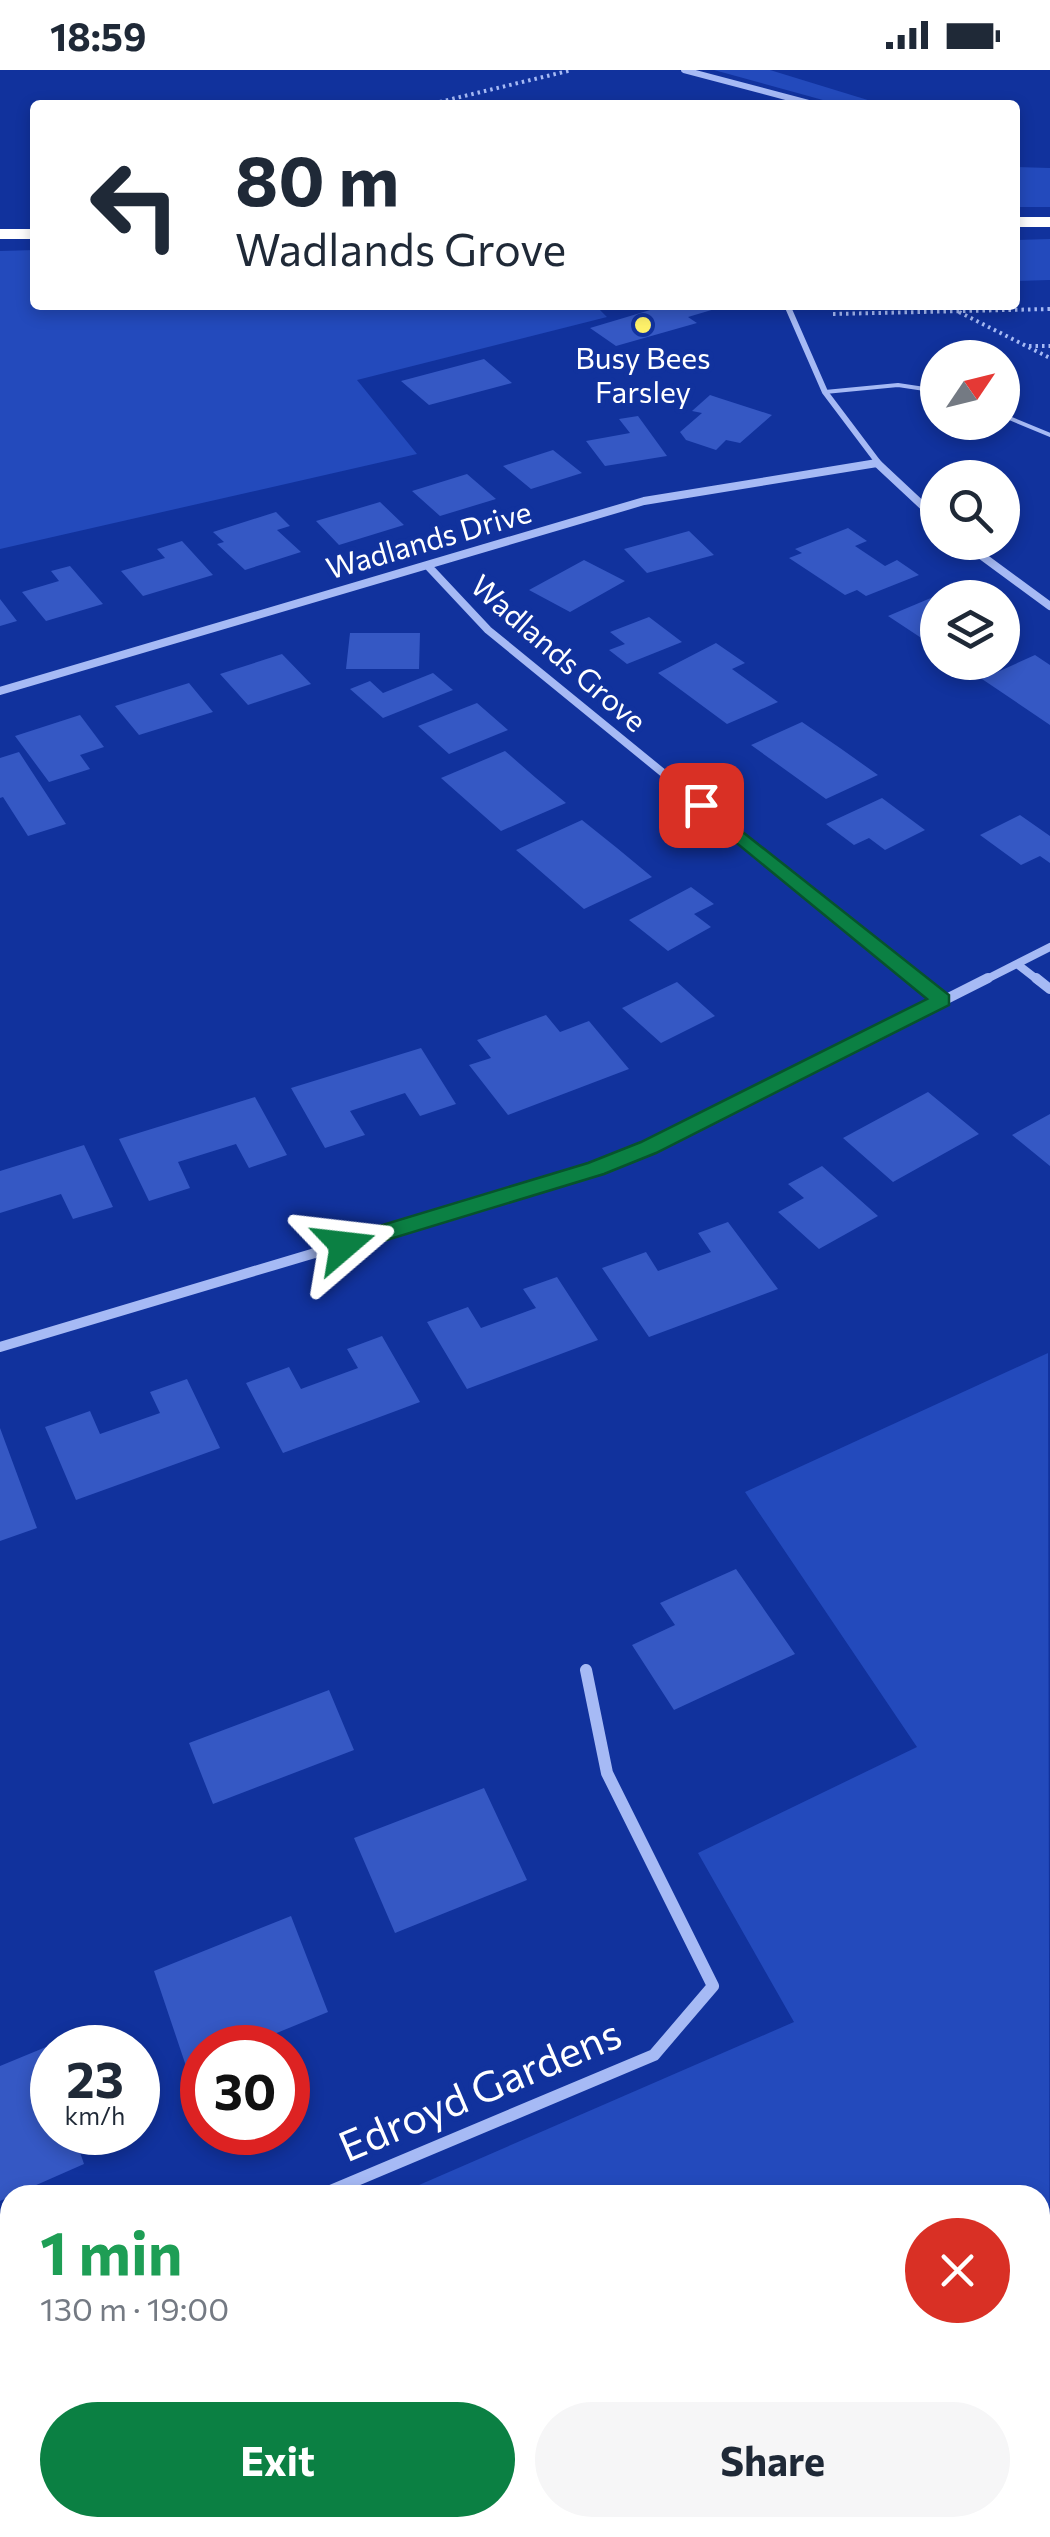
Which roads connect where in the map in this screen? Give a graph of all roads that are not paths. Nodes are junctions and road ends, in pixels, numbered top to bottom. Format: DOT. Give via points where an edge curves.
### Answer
graph roads {
  1 [pos="684,70"];
  2 [pos="797,100"];
  3 [pos="1020,222"];
  4 [pos="1050,222"];
  5 [pos="0,234"];
  6 [pos="30,234"];
  7 [pos="790,310"];
  8 [pos="920,390"];
  9 [pos="825,392"];
  10 [pos="1020,422"];
  11 [pos="1050,435"];
  12 [pos="878,463"];
  13 [pos="920,503"];
  14 [pos="987,560"];
  15 [pos="428,566"];
  16 [pos="1050,606"];
  17 [pos="0,691"];
  18 [pos="1050,948"];
  19 [pos="1017,964"];
  20 [pos="1050,989"];
  21 [pos="942,1000"];
  22 [pos="0,1347"];
  23 [pos="586,1670"];
  24 [pos="345,2185"];
  1 -- 2 [label="street"];
  3 -- 4 [label="highway"];
  5 -- 6 [label="highway"];
  7 -- 9 [label="street"];
  8 -- 9 [label="lane"];
  9 -- 12 [label="street"];
  10 -- 11 [label="lane"];
  12 -- 13 [label="street"];
  12 -- 15 [label="street, Wadlands Drive" via="644,501"];
  14 -- 16 [label="street"];
  15 -- 17 [label="street, Wadlands Drive"];
  15 -- 21 [label="street, Wadlands Grove" via="488,630"];
  18 -- 19 [label="street"];
  19 -- 20 [label="street"];
  19 -- 21 [label="street"];
  21 -- 22 [label="street" via="675,1136 596,1169"];
  23 -- 24 [label="street, Edroyd Gardens" via="608,1773 713,1986 654,2055"];
}
